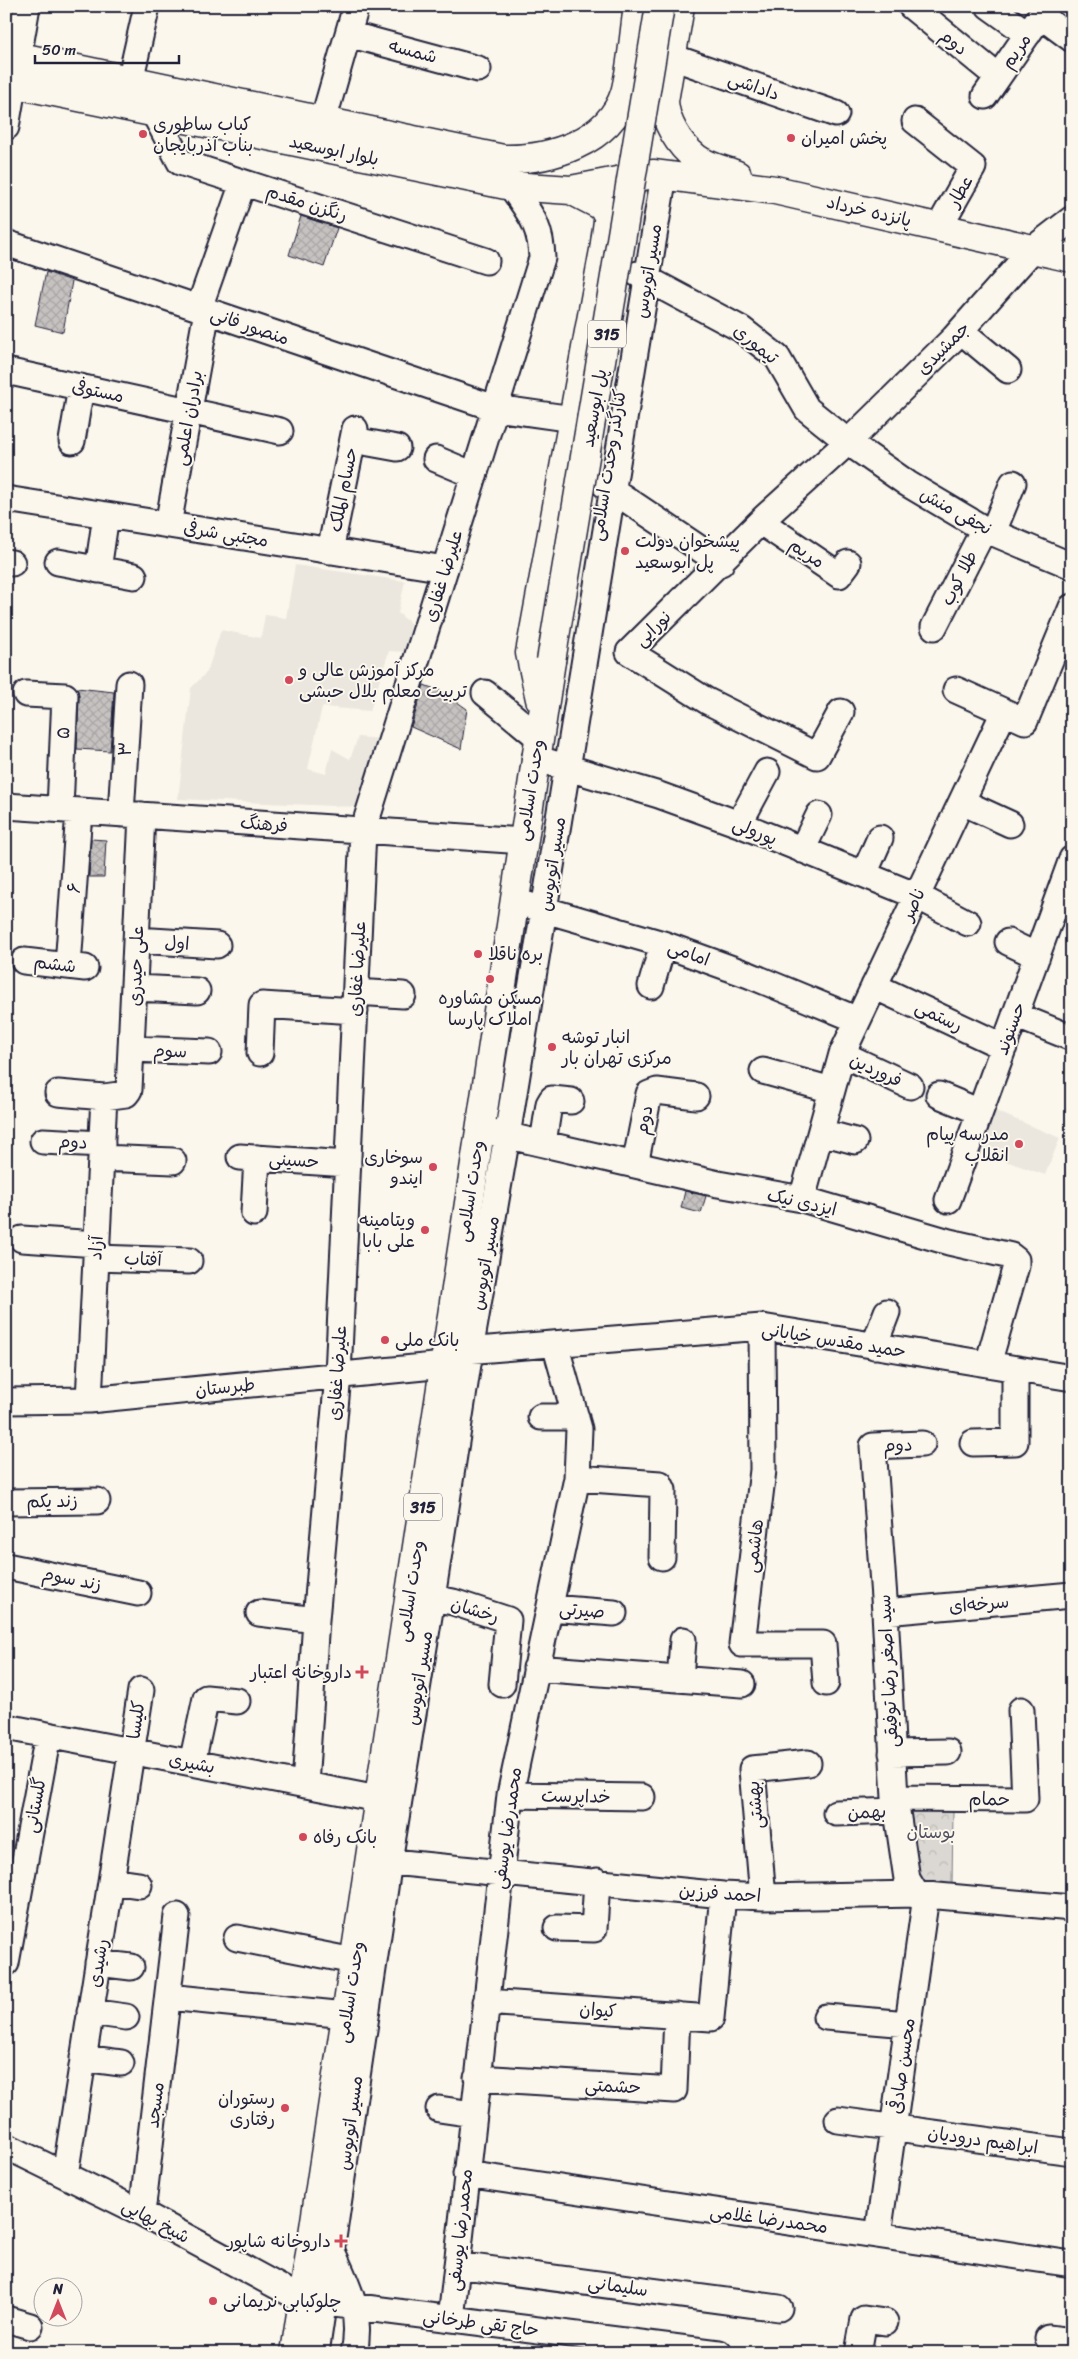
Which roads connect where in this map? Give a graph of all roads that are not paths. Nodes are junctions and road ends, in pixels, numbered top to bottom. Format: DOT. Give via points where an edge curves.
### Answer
graph roads {
  1 [pos="27,6"];
  2 [pos="147,6"];
  3 [pos="356,6"];
  4 [pos="638,6"];
  5 [pos="660,6"];
  6 [pos="680,6"];
  7 [pos="911,6"];
  8 [pos="989,6"];
  9 [pos="1039,19"];
  10 [pos="348,34"];
  11 [pos="1072,39"];
  12 [pos="12,56"];
  13 [pos="672,57"];
  14 [pos="478,69"];
  15 [pos="130,80"];
  16 [pos="10,83"];
  17 [pos="991,87"];
  18 [pos="154,113"];
  19 [pos="836,114"];
  20 [pos="323,121"];
  21 [pos="915,121"];
  22 [pos="6,127"];
  23 [pos="658,175"];
  24 [pos="243,182"];
  25 [pos="511,186"];
  26 [pos="571,190"];
  27 [pos="775,190"];
  28 [pos="648,213"];
  29 [pos="609,214"];
  30 [pos="1072,219"];
  31 [pos="938,228"];
  32 [pos="6,244"];
  33 [pos="1033,249"];
  34 [pos="1072,258"];
  35 [pos="486,261"];
  36 [pos="642,276"];
  37 [pos="203,310"];
  38 [pos="961,331"];
  39 [pos="1008,370"];
  40 [pos="6,371"];
  41 [pos="81,387"];
  42 [pos="495,408"];
  43 [pos="189,411"];
  44 [pos="573,419"];
  45 [pos="280,431"];
  46 [pos="72,441"];
  47 [pos="848,442"];
  48 [pos="397,448"];
  49 [pos="436,459"];
  50 [pos="474,475"];
  51 [pos="1013,483"];
  52 [pos="609,488"];
  53 [pos="6,499"];
  54 [pos="106,515"];
  55 [pos="761,522"];
  56 [pos="168,525"];
  57 [pos="989,530"];
  58 [pos="330,551"];
  59 [pos="58,562"];
  60 [pos="721,563"];
  61 [pos="848,563"];
  62 [pos="1072,566"];
  63 [pos="445,569"];
  64 [pos="98,570"];
  65 [pos="134,576"];
  66 [pos="1072,606"];
  67 [pos="934,627"];
  68 [pos="580,638"];
  69 [pos="1064,648"];
  70 [pos="551,662"];
  71 [pos="129,684"];
  72 [pos="956,690"];
  73 [pos="485,693"];
  74 [pos="26,694"];
  75 [pos="542,711"];
  76 [pos="841,712"];
  77 [pos="1004,712"];
  78 [pos="537,747"];
  79 [pos="568,768"];
  80 [pos="767,772"];
  81 [pos="962,802"];
  82 [pos="6,806"];
  83 [pos="70,810"];
  84 [pos="131,814"];
  85 [pos="819,815"];
  86 [pos="739,824"];
  87 [pos="1010,824"];
  88 [pos="363,831"];
  89 [pos="880,838"];
  90 [pos="522,842"];
  91 [pos="802,850"];
  92 [pos="1072,859"];
  93 [pos="864,874"];
  94 [pos="917,896"];
  95 [pos="1064,901"];
  96 [pos="514,902"];
  97 [pos="544,910"];
  98 [pos="968,923"];
  99 [pos="136,940"];
  100 [pos="1008,942"];
  101 [pos="663,944"];
  102 [pos="217,945"];
  103 [pos="1037,956"];
  104 [pos="24,961"];
  105 [pos="76,967"];
  106 [pos="651,986"];
  107 [pos="874,986"];
  108 [pos="135,988"];
  109 [pos="197,991"];
  110 [pos="403,995"];
  111 [pos="356,1002"];
  112 [pos="1015,1015"];
  113 [pos="858,1020"];
  114 [pos="1072,1038"];
  115 [pos="1004,1047"];
  116 [pos="132,1049"];
  117 [pos="209,1052"];
  118 [pos="260,1053"];
  119 [pos="842,1054"];
  120 [pos="762,1071"];
  121 [pos="910,1086"];
  122 [pos="832,1090"];
  123 [pos="58,1093"];
  124 [pos="115,1095"];
  125 [pos="938,1095"];
  126 [pos="696,1096"];
  127 [pos="571,1102"];
  128 [pos="980,1112"];
  129 [pos="479,1129"];
  130 [pos="821,1132"];
  131 [pos="508,1136"];
  132 [pos="43,1141"];
  133 [pos="854,1141"];
  134 [pos="543,1143"];
  135 [pos="102,1151"];
  136 [pos="173,1161"];
  137 [pos="348,1164"];
  138 [pos="635,1165"];
  139 [pos="802,1199"];
  140 [pos="948,1200"];
  141 [pos="254,1213"];
  142 [pos="22,1238"];
  143 [pos="96,1251"];
  144 [pos="190,1260"];
  145 [pos="886,1312"];
  146 [pos="762,1327"];
  147 [pos="555,1344"];
  148 [pos="874,1346"];
  149 [pos="453,1356"];
  150 [pos="988,1364"];
  151 [pos="1015,1368"];
  152 [pos="338,1375"];
  153 [pos="1072,1378"];
  154 [pos="89,1400"];
  155 [pos="6,1401"];
  156 [pos="541,1417"];
  157 [pos="576,1417"];
  158 [pos="973,1443"];
  159 [pos="922,1444"];
  160 [pos="873,1446"];
  161 [pos="577,1478"];
  162 [pos="97,1501"];
  163 [pos="6,1502"];
  164 [pos="662,1556"];
  165 [pos="6,1566"];
  166 [pos="138,1592"];
  167 [pos="1072,1595"];
  168 [pos="421,1596"];
  169 [pos="550,1608"];
  170 [pos="886,1612"];
  171 [pos="259,1613"];
  172 [pos="614,1613"];
  173 [pos="316,1620"];
  174 [pos="683,1640"];
  175 [pos="536,1668"];
  176 [pos="680,1679"];
  177 [pos="826,1683"];
  178 [pos="502,1684"];
  179 [pos="742,1684"];
  180 [pos="141,1690"];
  181 [pos="237,1701"];
  182 [pos="1021,1710"];
  183 [pos="6,1727"];
  184 [pos="48,1735"];
  185 [pos="132,1751"];
  186 [pos="948,1752"];
  187 [pos="892,1754"];
  188 [pos="192,1763"];
  189 [pos="808,1763"];
  190 [pos="305,1785"];
  191 [pos="510,1794"];
  192 [pos="642,1797"];
  193 [pos="378,1799"];
  194 [pos="896,1804"];
  195 [pos="836,1813"];
  196 [pos="379,1860"];
  197 [pos="500,1871"];
  198 [pos="111,1881"];
  199 [pos="597,1881"];
  200 [pos="139,1885"];
  201 [pos="723,1895"];
  202 [pos="921,1895"];
  203 [pos="763,1896"];
  204 [pos="1072,1908"];
  205 [pos="177,1916"];
  206 [pos="557,1928"];
  207 [pos="237,1938"];
  208 [pos="354,1961"];
  209 [pos="6,1963"];
  210 [pos="98,1963"];
  211 [pos="132,1967"];
  212 [pos="168,1997"];
  213 [pos="486,2002"];
  214 [pos="90,2012"];
  215 [pos="346,2015"];
  216 [pos="677,2015"];
  217 [pos="126,2017"];
  218 [pos="826,2017"];
  219 [pos="908,2024"];
  220 [pos="83,2058"];
  221 [pos="121,2063"];
  222 [pos="477,2078"];
  223 [pos="439,2109"];
  224 [pos="473,2114"];
  225 [pos="838,2120"];
  226 [pos="894,2128"];
  227 [pos="6,2146"];
  228 [pos="1072,2152"];
  229 [pos="466,2174"];
  230 [pos="65,2175"];
  231 [pos="142,2213"];
  232 [pos="878,2235"];
  233 [pos="331,2249"];
  234 [pos="1072,2264"];
  235 [pos="457,2265"];
  236 [pos="313,2301"];
  237 [pos="356,2307"];
  238 [pos="779,2308"];
  239 [pos="6,2319"];
  240 [pos="450,2319"];
  241 [pos="885,2322"];
  242 [pos="30,2326"];
  243 [pos="634,2347"];
  244 [pos="295,2353"];
  245 [pos="316,2353"];
  246 [pos="354,2353"];
  247 [pos="719,2353"];
  248 [pos="858,2353"];
  1 -- 12 [label="street"];
  2 -- 15 [label="street"];
  3 -- 10 [label="street"];
  4 -- 20 [label="main road, بلوار ابوسعید" via="625,92 608,122 583,141 553,154 503,159"];
  5 -- 70 [label="main road, پل ابوسعید / 315, bridge"];
  6 -- 13 [label="main road"];
  7 -- 17 [label="street, دوم"];
  8 -- 9 [label="street"];
  9 -- 11 [label="street"];
  9 -- 17 [label="street, مریم"];
  10 -- 14 [label="street, شمسه"];
  10 -- 20 [label="street"];
  12 -- 15 [label="main road, بلوار ابوسعید"];
  12 -- 16 [label="street"];
  13 -- 19 [label="street, داداشی"];
  13 -- 27 [label="main road" via="664,101 666,116 673,130 697,159"];
  15 -- 20 [label="main road, بلوار ابوسعید"];
  16 -- 18 [label="main road, بلوار ابوسعید"];
  16 -- 22 [label="street"];
  18 -- 24 [label="street, رنگزن مقدم" via="180,162"];
  18 -- 25 [label="main road, بلوار ابوسعید"];
  21 -- 31 [label="street, عطار" via="973,167"];
  23 -- 26 [label="main road, بلوار ابوسعید"];
  23 -- 27 [label="main road, پانزده خرداد"];
  23 -- 28 [label="street, کنارگذر وحدت اسلامی"];
  23 -- 36 [label="street, مسیر اتوبوس"];
  24 -- 35 [label="street, رنگزن مقدم"];
  24 -- 37 [label="street, برادران اعلمی"];
  25 -- 26 [label="main road, بلوار ابوسعید"];
  25 -- 42 [label="street, علیرضا غفاری" via="536,223 542,239 542,258"];
  26 -- 29 [label="main road" via="600,204"];
  27 -- 31 [label="main road, پانزده خرداد"];
  28 -- 29 [label="street" via="640,203 632,202 622,204"];
  28 -- 36 [label="street, کنارگذر وحدت اسلامی"];
  29 -- 44 [label="main road, وحدت اسلامی"];
  30 -- 33 [label="street, جمشیدی"];
  31 -- 33 [label="main road, پانزده خرداد"];
  32 -- 37 [label="street, منصور فانی"];
  33 -- 34 [label="main road, پانزده خرداد"];
  33 -- 38 [label="street, جمشیدی"];
  36 -- 47 [label="street, تیموری" via="741,329 777,357 807,409"];
  36 -- 52 [label="street, کنارگذر وحدت اسلامی"];
  37 -- 42 [label="street, منصور فانی"];
  37 -- 43 [label="street, برادران اعلمی"];
  38 -- 39 [label="street"];
  38 -- 47 [label="street, جمشیدی"];
  40 -- 41 [label="street, مستوفی"];
  41 -- 43 [label="street, مستوفی"];
  41 -- 46 [label="street"];
  42 -- 44 [label="street, منصور فانی"];
  42 -- 50 [label="street, علیرضا غفاری"];
  43 -- 45 [label="street, مستوفی"];
  43 -- 56 [label="street, برادران اعلمی"];
  44 -- 75 [label="main road, وحدت اسلامی" via="530,653"];
  47 -- 55 [label="street, نورایی"];
  47 -- 57 [label="street, نجفی منش" via="908,484"];
  48 -- 58 [label="street, حسام الملک" via="354,434"];
  49 -- 50 [label="street"];
  50 -- 63 [label="street, علیرضا غفاری"];
  51 -- 57 [label="street"];
  52 -- 60 [label="street"];
  52 -- 68 [label="street, کنارگذر وحدت اسلامی"];
  52 -- 79 [label="street, مسیر اتوبوس"];
  53 -- 54 [label="street, مجتبی شرفی"];
  54 -- 56 [label="street, مجتبی شرفی"];
  54 -- 64 [label="street"];
  55 -- 60 [label="street, نورایی"];
  55 -- 61 [label="street, مریم" via="840,575"];
  56 -- 58 [label="street, مجتبی شرفی"];
  57 -- 62 [label="street, نجفی منش"];
  57 -- 67 [label="street, طلا کوب"];
  58 -- 63 [label="street, مجتبی شرفی"];
  59 -- 64 [label="street"];
  60 -- 76 [label="street, نورایی" via="629,652 707,701 817,756"];
  63 -- 88 [label="street, علیرضا غفاری"];
  64 -- 65 [label="street"];
  66 -- 69 [label="street"];
  69 -- 77 [label="street" via="1025,721"];
  70 -- 75 [label="main road, وحدت اسلامی / 315"];
  71 -- 84 [label="street, ۳"];
  72 -- 77 [label="street"];
  73 -- 78 [label="street"];
  74 -- 83 [label="street, ۵" via="65,696"];
  75 -- 78 [label="main road, وحدت اسلامی / 315"];
  77 -- 81 [label="street, ناصر"];
  78 -- 79 [label="street, پورولی"];
  78 -- 90 [label="main road, وحدت اسلامی / 315"];
  79 -- 86 [label="street, پورولی"];
  79 -- 97 [label="street, مسیر اتوبوس"];
  80 -- 86 [label="street"];
  81 -- 87 [label="street"];
  81 -- 94 [label="street, ناصر"];
  82 -- 83 [label="street, فرهنگ"];
  83 -- 84 [label="street, فرهنگ"];
  83 -- 105 [label="street, ۶"];
  84 -- 88 [label="street, فرهنگ"];
  84 -- 99 [label="street, علی حیدری"];
  85 -- 91 [label="street"];
  86 -- 91 [label="street, پورولی"];
  88 -- 90 [label="street, فرهنگ"];
  88 -- 111 [label="street, علیرضا غفاری"];
  89 -- 93 [label="street"];
  90 -- 96 [label="main road, وحدت اسلامی / 315"];
  91 -- 93 [label="street, پورولی"];
  92 -- 95 [label="street, حسنوند"];
  93 -- 94 [label="street, پورولی"];
  94 -- 98 [label="street, پورولی"];
  94 -- 107 [label="street, ناصر"];
  95 -- 103 [label="street, حسنوند"];
  96 -- 97 [label="street, امامی"];
  96 -- 129 [label="main road, وحدت اسلامی / 315"];
  97 -- 101 [label="street, امامی"];
  97 -- 131 [label="street, مسیر اتوبوس"];
  99 -- 102 [label="street, اول"];
  99 -- 108 [label="street, علی حیدری"];
  100 -- 103 [label="street"];
  101 -- 106 [label="street"];
  101 -- 113 [label="street, امامی"];
  103 -- 112 [label="street, حسنوند"];
  104 -- 105 [label="street, ششم"];
  107 -- 113 [label="street, ناصر"];
  107 -- 115 [label="street, رستمی"];
  108 -- 109 [label="street"];
  108 -- 116 [label="street, علی حیدری"];
  110 -- 111 [label="street"];
  111 -- 118 [label="street" via="262,1005"];
  111 -- 137 [label="street, علیرضا غفاری"];
  112 -- 114 [label="street"];
  112 -- 115 [label="street, حسنوند"];
  113 -- 119 [label="street, ناصر"];
  115 -- 128 [label="street, حسنوند"];
  116 -- 117 [label="street, سوم"];
  116 -- 124 [label="street, علی حیدری" via="130,1085"];
  119 -- 121 [label="street, فروردین"];
  119 -- 122 [label="street, ناصر"];
  120 -- 122 [label="street"];
  122 -- 130 [label="street, ناصر"];
  123 -- 124 [label="street"];
  124 -- 135 [label="street, آزاد"];
  125 -- 128 [label="street"];
  126 -- 138 [label="street, دوم" via="658,1091 649,1094"];
  127 -- 134 [label="street" via="552,1099"];
  128 -- 140 [label="street, حسنوند"];
  129 -- 131 [label="street, ایزدی نیک"];
  129 -- 149 [label="main road, وحدت اسلامی / 315"];
  130 -- 133 [label="street"];
  130 -- 139 [label="street, ناصر"];
  131 -- 134 [label="street, ایزدی نیک"];
  131 -- 149 [label="street, مسیر اتوبوس"];
  132 -- 135 [label="street, دوم"];
  134 -- 138 [label="street, ایزدی نیک"];
  135 -- 136 [label="street, دوم"];
  135 -- 143 [label="street, آزاد"];
  137 -- 141 [label="street, حسینی" via="248,1157"];
  137 -- 152 [label="street, علیرضا غفاری"];
  138 -- 139 [label="street, ایزدی نیک"];
  139 -- 150 [label="street, ایزدی نیک" via="1016,1260"];
  142 -- 143 [label="street, آفتاب"];
  143 -- 144 [label="street, آفتاب"];
  143 -- 154 [label="street, آزاد"];
  145 -- 148 [label="street"];
  146 -- 147 [label="street, حمید مقدس خیابانی"];
  146 -- 148 [label="street, حمید مقدس خیابانی"];
  146 -- 177 [label="street, هاشمی" via="763,1470 742,1644 823,1644"];
  147 -- 149 [label="street, حمید مقدس خیابانی"];
  147 -- 157 [label="street, محمدرضا یوسفی"];
  148 -- 150 [label="street, حمید مقدس خیابانی"];
  149 -- 152 [label="street, طبرستان"];
  149 -- 168 [label="main road, وحدت اسلامی / 315"];
  150 -- 151 [label="street, حمید مقدس خیابانی"];
  151 -- 153 [label="street, حمید مقدس خیابانی"];
  151 -- 158 [label="street" via="1015,1442"];
  152 -- 154 [label="street, طبرستان"];
  152 -- 173 [label="street, علیرضا غفاری"];
  154 -- 155 [label="street, طبرستان"];
  156 -- 157 [label="street"];
  157 -- 161 [label="street, محمدرضا یوسفی" via="579,1429"];
  159 -- 160 [label="street, دوم"];
  160 -- 170 [label="street, سید اصغر رضا توفیقی"];
  161 -- 164 [label="street" via="660,1484 663,1490"];
  161 -- 169 [label="street, محمدرضا یوسفی"];
  162 -- 163 [label="street, زند یکم"];
  165 -- 166 [label="street, زند سوم"];
  167 -- 170 [label="street, سرخه‌ای"];
  168 -- 178 [label="street, رخشان" via="453,1602 508,1620"];
  168 -- 193 [label="main road, وحدت اسلامی / 315"];
  168 -- 196 [label="street, مسیر اتوبوس"];
  169 -- 172 [label="street, صیرتی"];
  169 -- 175 [label="street, محمدرضا یوسفی"];
  170 -- 187 [label="street, سید اصغر رضا توفیقی"];
  171 -- 173 [label="street"];
  173 -- 190 [label="street, علیرضا غفاری"];
  174 -- 176 [label="street"];
  175 -- 176 [label="street"];
  175 -- 191 [label="street, محمدرضا یوسفی"];
  176 -- 179 [label="street"];
  180 -- 185 [label="street, کلیسا"];
  181 -- 188 [label="street" via="206,1698"];
  182 -- 194 [label="street, حمام" via="1025,1799"];
  183 -- 184 [label="street, بشیری"];
  184 -- 185 [label="street, بشیری"];
  184 -- 209 [label="street, گلستانی"];
  185 -- 188 [label="street, بشیری"];
  185 -- 198 [label="street, رشیدی"];
  186 -- 187 [label="street"];
  187 -- 194 [label="street, سید اصغر رضا توفیقی"];
  188 -- 190 [label="street, بشیری"];
  189 -- 203 [label="street, بهشتی" via="752,1769"];
  190 -- 193 [label="street, بشیری"];
  191 -- 192 [label="street, خداپرست"];
  191 -- 197 [label="street, محمدرضا یوسفی"];
  193 -- 196 [label="main road, وحدت اسلامی / 315"];
  194 -- 195 [label="street, بهمن"];
  194 -- 202 [label="street, سید اصغر رضا توفیقی" via="907,1879"];
  196 -- 197 [label="street, احمد فرزین"];
  196 -- 208 [label="main road, وحدت اسلامی / 315"];
  196 -- 233 [label="street, مسیر اتوبوس"];
  197 -- 199 [label="street, احمد فرزین"];
  197 -- 213 [label="street, محمدرضا یوسفی"];
  198 -- 200 [label="street"];
  198 -- 210 [label="street, رشیدی"];
  199 -- 201 [label="street, احمد فرزین"];
  199 -- 206 [label="street" via="594,1929"];
  201 -- 203 [label="street, احمد فرزین"];
  201 -- 216 [label="street, کیوان" via="711,2018"];
  202 -- 203 [label="street, احمد فرزین"];
  202 -- 204 [label="street, احمد فرزین"];
  202 -- 219 [label="street, محسن صادقی"];
  205 -- 212 [label="street, مسجد"];
  207 -- 208 [label="street"];
  208 -- 215 [label="main road, وحدت اسلامی / 315"];
  210 -- 211 [label="street"];
  210 -- 214 [label="street, رشیدی"];
  212 -- 215 [label="street"];
  212 -- 231 [label="street, مسجد"];
  213 -- 216 [label="street, کیوان"];
  213 -- 222 [label="street, محمدرضا یوسفی"];
  214 -- 217 [label="street"];
  214 -- 220 [label="street, رشیدی"];
  215 -- 236 [label="main road, وحدت اسلامی / 315"];
  216 -- 222 [label="street, حشمتی" via="674,2090"];
  218 -- 219 [label="street"];
  219 -- 226 [label="street, محسن صادقی"];
  220 -- 221 [label="street"];
  220 -- 230 [label="street, رشیدی"];
  222 -- 224 [label="street, محمدرضا یوسفی"];
  223 -- 224 [label="street"];
  224 -- 229 [label="street, محمدرضا یوسفی"];
  225 -- 226 [label="street, ابراهیم درودیان"];
  226 -- 228 [label="street, ابراهیم درودیان"];
  226 -- 232 [label="street, محسن صادقی"];
  227 -- 230 [label="street, شیخ بهایی"];
  229 -- 232 [label="street, محمدرضا غلامی"];
  229 -- 235 [label="street, محمدرضا یوسفی"];
  230 -- 231 [label="street, شیخ بهایی"];
  231 -- 236 [label="street, شیخ بهایی"];
  232 -- 234 [label="street, محمدرضا غلامی"];
  233 -- 236 [label="street, مسیر اتوبوس"];
  233 -- 237 [label="street"];
  235 -- 238 [label="street, سلیمانی"];
  235 -- 240 [label="street, محمدرضا یوسفی"];
  236 -- 237 [label="street, حاج تقی طرخانی"];
  236 -- 244 [label="main road, وحدت اسلامی / 315"];
  236 -- 245 [label="street, مسیر اتوبوس"];
  237 -- 240 [label="street, حاج تقی طرخانی"];
  237 -- 246 [label="street"];
  239 -- 242 [label="street"];
  240 -- 243 [label="street, حاج تقی طرخانی"];
  241 -- 248 [label="street" via="864,2319"];
  243 -- 247 [label="street, حاج تقی طرخانی"];
}
